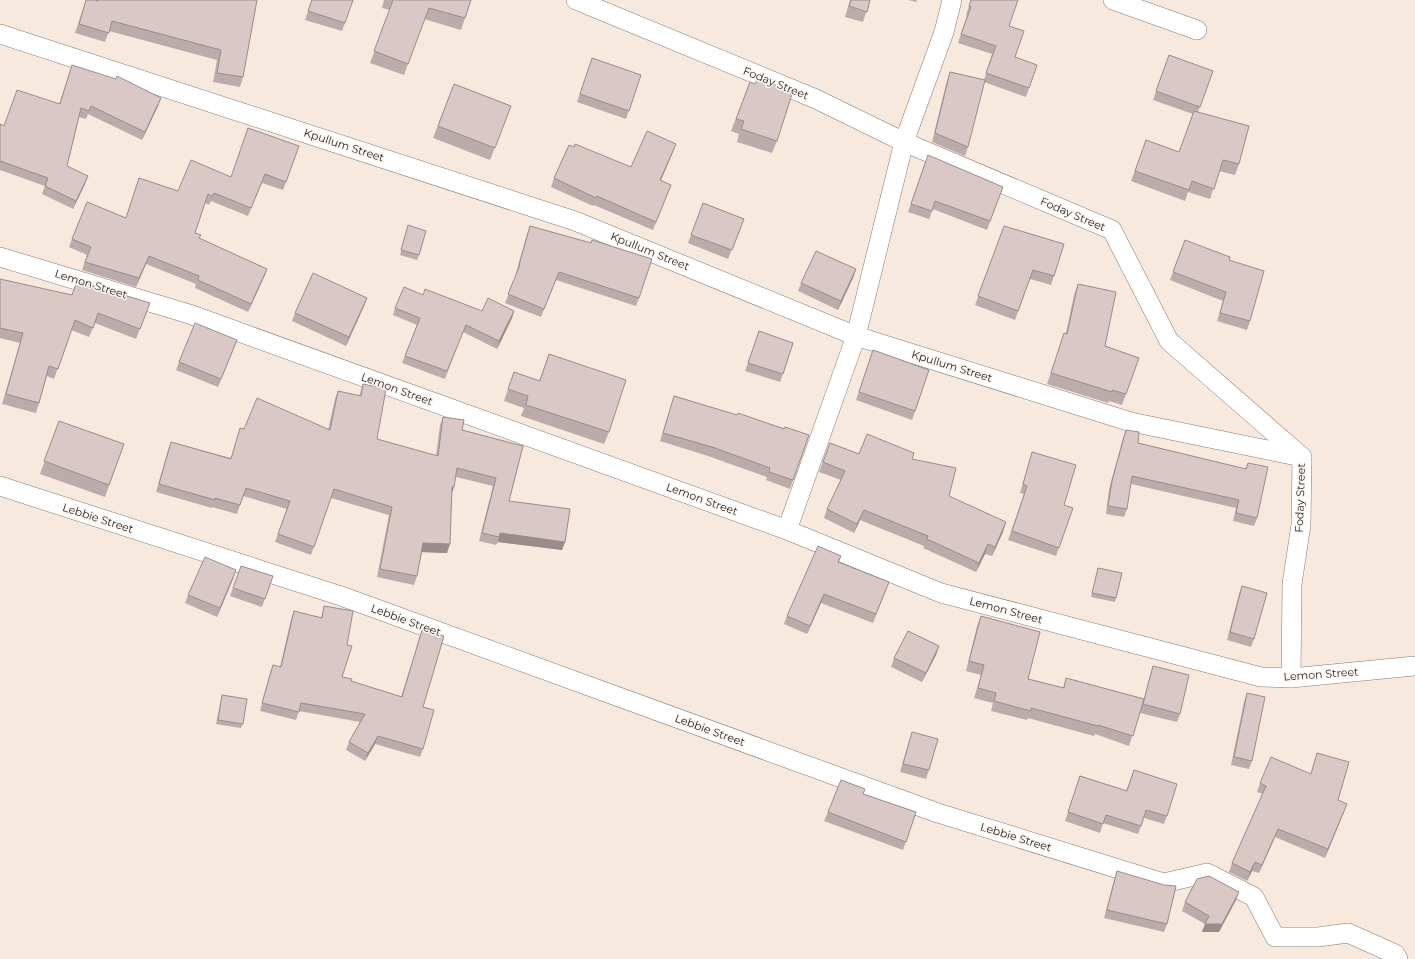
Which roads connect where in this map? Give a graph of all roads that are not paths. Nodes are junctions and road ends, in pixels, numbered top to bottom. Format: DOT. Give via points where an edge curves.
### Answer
graph roads {
  1 [pos="576,0"];
  2 [pos="952,0"];
  3 [pos="1113,0"];
  4 [pos="1197,30"];
  5 [pos="0,34"];
  6 [pos="904,142"];
  7 [pos="0,257"];
  8 [pos="856,336"];
  9 [pos="1302,456"];
  10 [pos="0,486"];
  11 [pos="787,530"];
  12 [pos="1415,666"];
  13 [pos="1291,678"];
  14 [pos="1398,959"];
  1 -- 6 [label="street, Foday Street" via="816,99"];
  2 -- 6 [label="street" via="944,32"];
  3 -- 4 [label="street"];
  5 -- 8 [label="street, Kpullum Street" via="575,221"];
  6 -- 8 [label="street"];
  6 -- 9 [label="street, Foday Street" via="1112,230 1169,341"];
  7 -- 11 [label="street, Lemon Street" via="189,314"];
  8 -- 9 [label="street, Kpullum Street" via="1131,422"];
  8 -- 11 [label="street"];
  9 -- 13 [label="street, Foday Street" via="1301,525 1292,584"];
  10 -- 14 [label="street, Lebbie Street" via="341,596 938,813 1164,883 1207,873 1254,897 1274,937 1348,934 1395,954"];
  11 -- 13 [label="street, Lemon Street" via="941,593 1261,677"];
  12 -- 13 [label="street, Lemon Street"];
}
